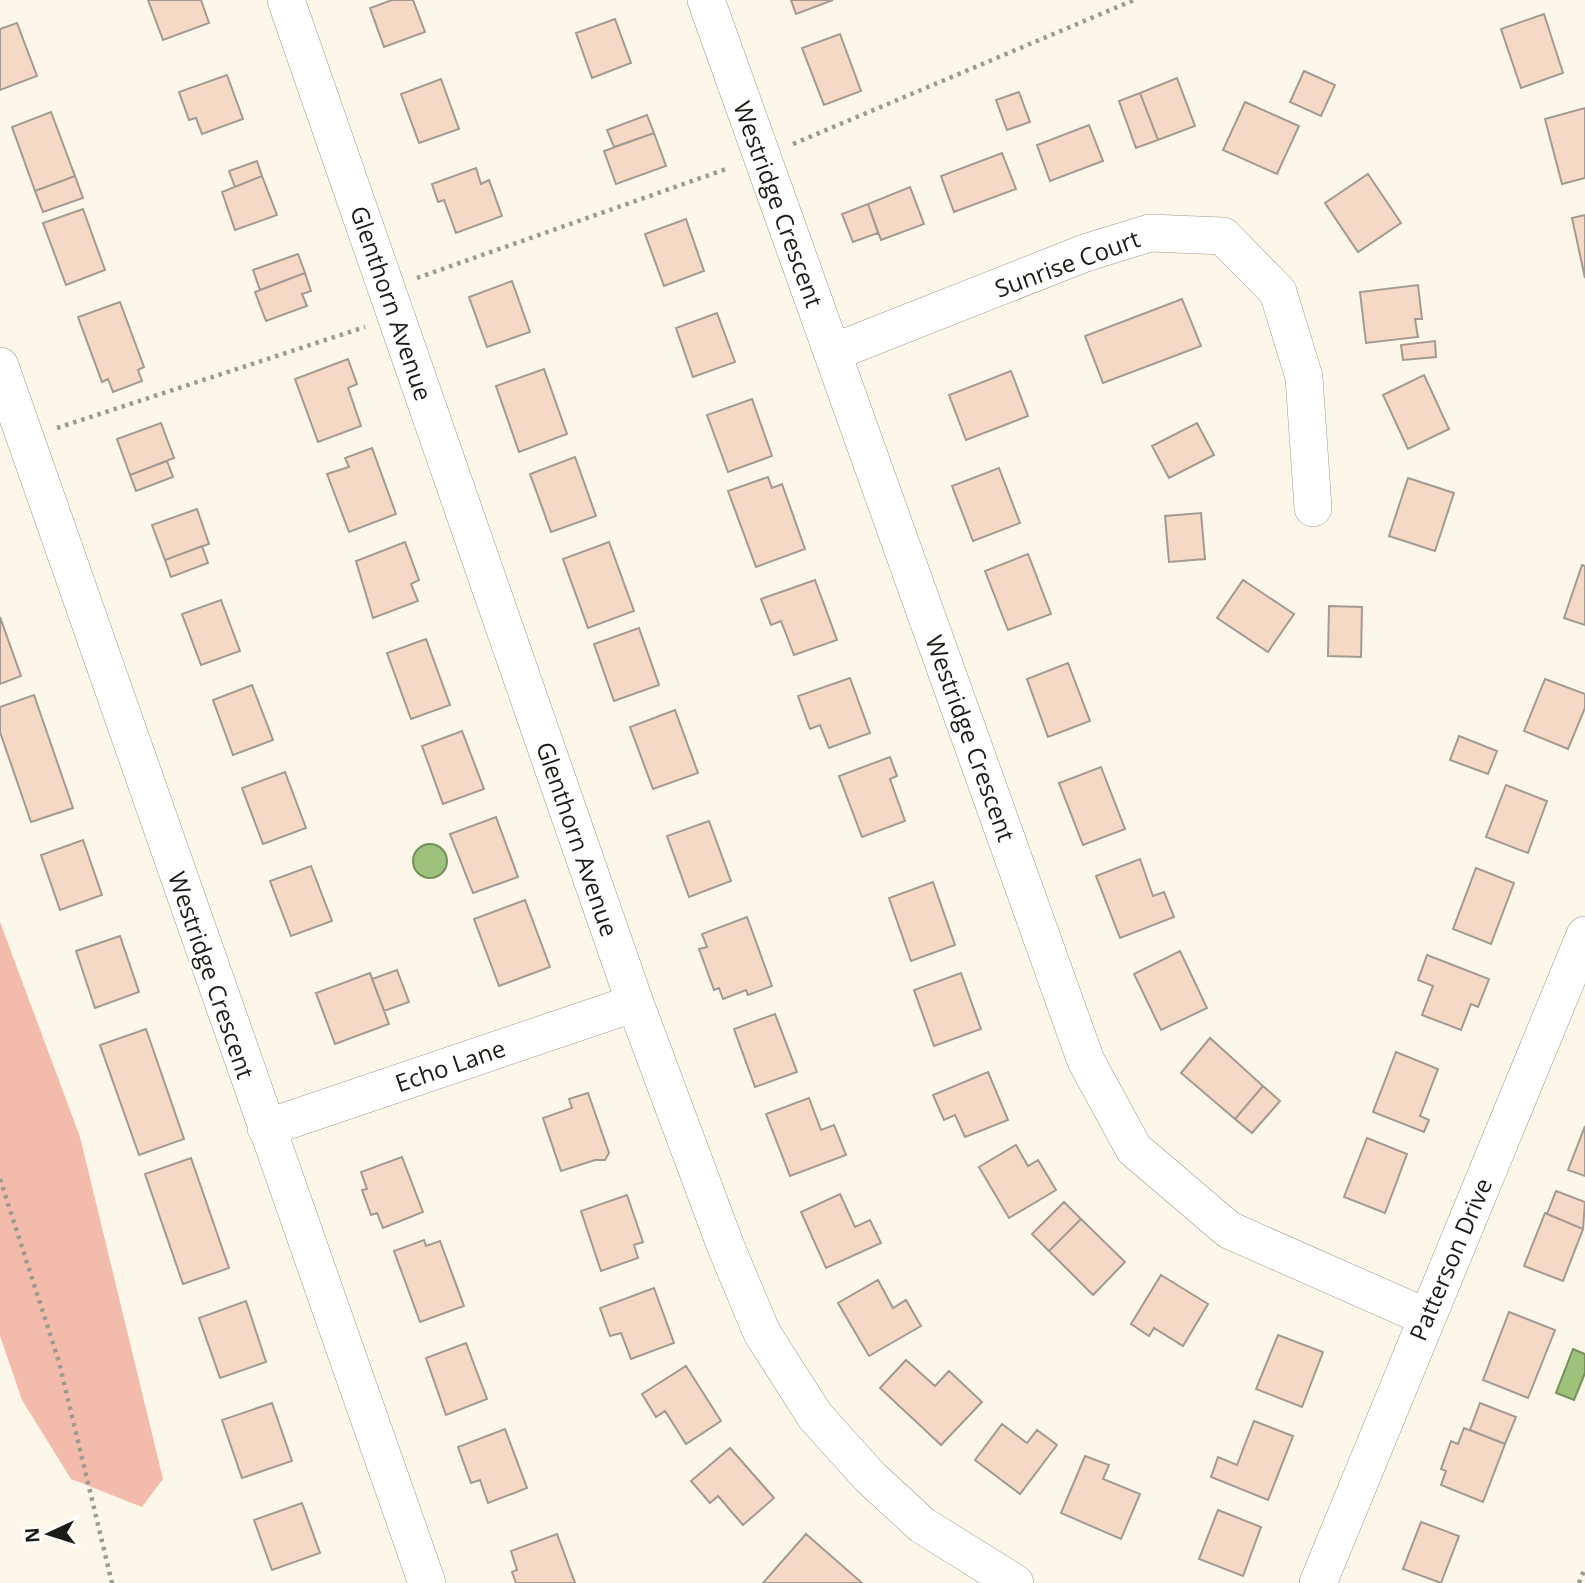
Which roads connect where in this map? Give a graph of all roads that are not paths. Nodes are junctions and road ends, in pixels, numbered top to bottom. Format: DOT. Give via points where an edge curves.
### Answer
graph roads {
  1 [pos="286,0"];
  2 [pos="706,0"];
  3 [pos="834,352"];
  4 [pos="0,366"];
  5 [pos="1313,508"];
  6 [pos="1585,935"];
  7 [pos="635,1003"];
  8 [pos="266,1128"];
  9 [pos="1426,1317"];
  10 [pos="427,1583"];
  11 [pos="1015,1583"];
  12 [pos="1318,1583"];
  1 -- 7 [label="street, Glenthorn Avenue"];
  2 -- 3 [label="street, Westridge Crescent"];
  3 -- 5 [label="street, Sunrise Court" via="1085,253 1150,233 1223,236 1278,292 1304,377"];
  3 -- 9 [label="street, Westridge Crescent" via="1086,1062 1134,1149 1229,1230"];
  4 -- 8 [label="street, Westridge Crescent"];
  6 -- 9 [label="street, Patterson Drive"];
  7 -- 8 [label="street, Echo Lane"];
  7 -- 11 [label="street, Glenthorn Avenue" via="762,1333 815,1416 922,1525"];
  8 -- 10 [label="street, Westridge Crescent"];
  9 -- 12 [label="street, Patterson Drive"];
}
